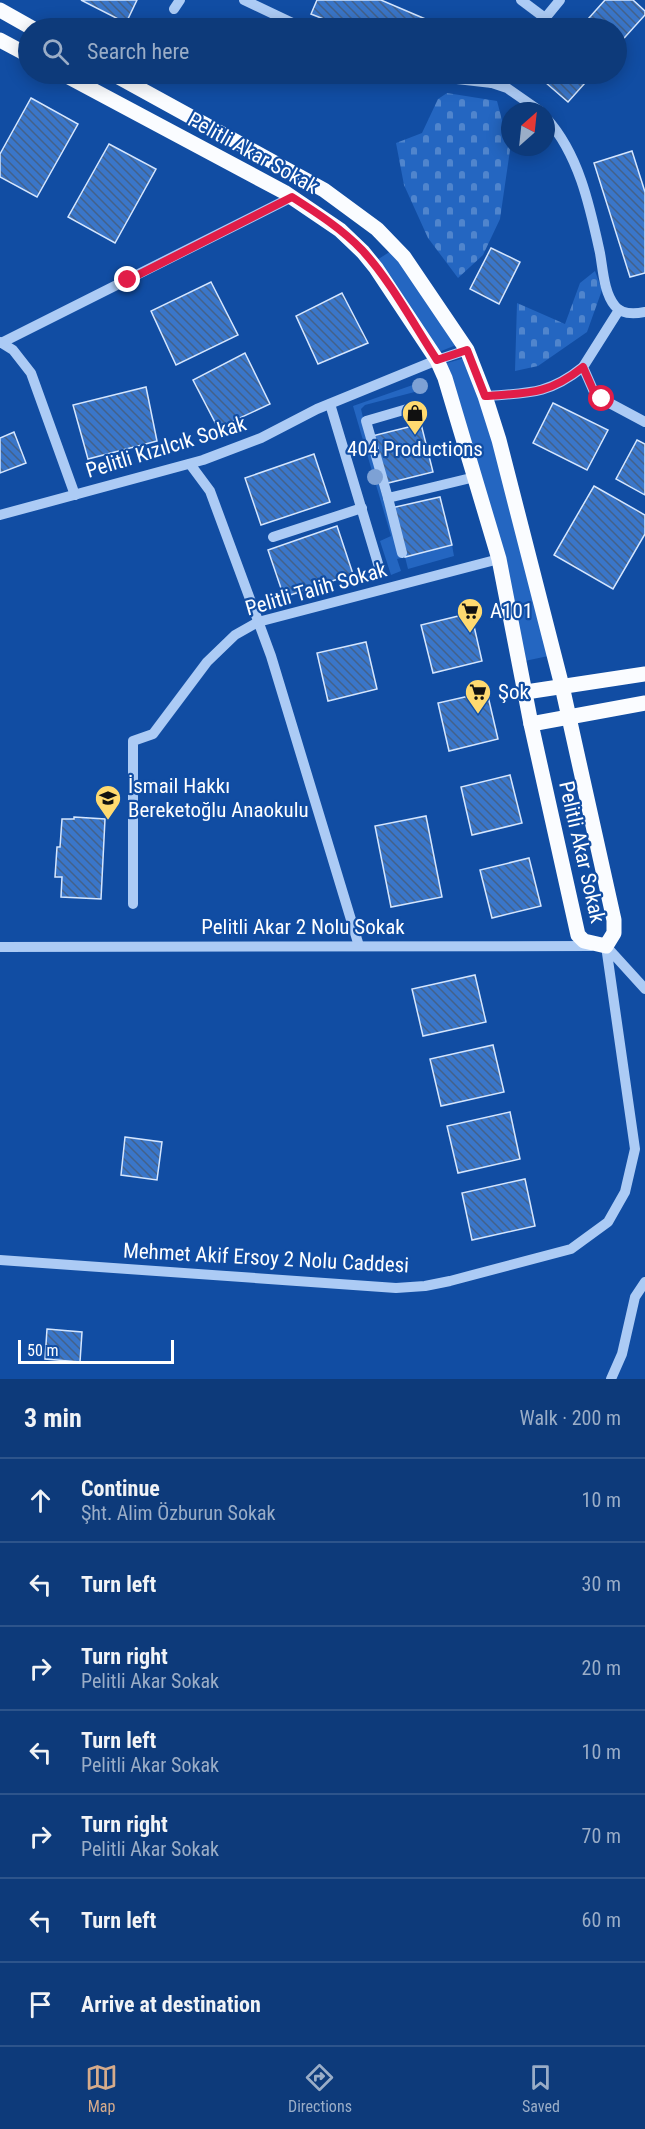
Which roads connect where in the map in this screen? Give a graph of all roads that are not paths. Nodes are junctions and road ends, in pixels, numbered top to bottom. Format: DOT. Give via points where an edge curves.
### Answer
graph roads {
  1 [pos="244,0"];
  2 [pos="520,0"];
  3 [pos="560,0"];
  4 [pos="0,10"];
  5 [pos="282,18"];
  6 [pos="545,18"];
  7 [pos="18,20"];
  8 [pos="0,40"];
  9 [pos="18,50"];
  10 [pos="82,84"];
  11 [pos="131,84"];
  12 [pos="495,84"];
  13 [pos="527,102"];
  14 [pos="555,132"];
  15 [pos="292,197"];
  16 [pos="619,310"];
  17 [pos="645,312"];
  18 [pos="1,342"];
  19 [pos="467,350"];
  20 [pos="437,360"];
  21 [pos="583,367"];
  22 [pos="485,396"];
  23 [pos="330,404"];
  24 [pos="414,407"];
  25 [pos="645,422"];
  26 [pos="190,464"];
  27 [pos="475,477"];
  28 [pos="75,495"];
  29 [pos="388,498"];
  30 [pos="362,508"];
  31 [pos="0,515"];
  32 [pos="273,537"];
  33 [pos="402,553"];
  34 [pos="499,559"];
  35 [pos="380,567"];
  36 [pos="258,622"];
  37 [pos="645,674"];
  38 [pos="562,686"];
  39 [pos="526,692"];
  40 [pos="645,703"];
  41 [pos="569,718"];
  42 [pos="531,724"];
  43 [pos="133,904"];
  44 [pos="359,946"];
  45 [pos="606,946"];
  46 [pos="0,947"];
  47 [pos="645,989"];
  48 [pos="0,1260"];
  49 [pos="645,1282"];
  50 [pos="611,1379"];
  1 -- 5 [label="street"];
  2 -- 6 [label="street"];
  3 -- 6 [label="street"];
  4 -- 7 [label="main road"];
  8 -- 9 [label="main road"];
  10 -- 15 [label="main road, Pelitli Akar Sokak"];
  11 -- 19 [label="main road, Pelitli Akar Sokak" via="324,190 377,229 404,257"];
  12 -- 13 [label="street"];
  14 -- 16 [label="street" via="576,169 591,214 608,291"];
  15 -- 18 [label="street"];
  15 -- 20 [label="main road, Pelitli Akar Sokak" via="340,230 363,252"];
  16 -- 17 [label="street"];
  16 -- 21 [label="street"];
  18 -- 28 [label="street" via="31,373"];
  19 -- 20 [label="street"];
  19 -- 22 [label="main road, Pelitli Akar Sokak"];
  20 -- 23 [label="street, Pelitli Kızılcık Sokak"];
  20 -- 27 [label="main road, Pelitli Akar Sokak"];
  21 -- 22 [label="street" via="555,387"];
  21 -- 25 [label="street" via="594,392"];
  22 -- 38 [label="main road, Pelitli Akar Sokak"];
  23 -- 26 [label="street, Pelitli Kızılcık Sokak" via="261,438"];
  23 -- 30 [label="street"];
  24 -- 29 [label="street" via="366,421"];
  26 -- 28 [label="street, Pelitli Kızılcık Sokak"];
  26 -- 36 [label="street" via="210,491"];
  27 -- 29 [label="street"];
  27 -- 34 [label="main road, Pelitli Akar Sokak"];
  28 -- 31 [label="street, Pelitli Kızılcık Sokak"];
  29 -- 33 [label="street"];
  30 -- 32 [label="street"];
  30 -- 35 [label="street"];
  34 -- 36 [label="street, Pelitli Talih Sokak"];
  34 -- 39 [label="main road, Pelitli Akar Sokak"];
  36 -- 43 [label="street, Pelitli Talih Sokak" via="235,635 207,662 153,734 133,741"];
  36 -- 44 [label="street" via="272,656"];
  37 -- 38 [label="main road"];
  38 -- 39 [label="main road"];
  38 -- 41 [label="main road, Pelitli Akar Sokak"];
  39 -- 42 [label="main road, Pelitli Akar Sokak"];
  40 -- 41 [label="main road"];
  41 -- 42 [label="main road"];
  41 -- 45 [label="main road, Pelitli Akar Sokak" via="614,920 614,933"];
  42 -- 45 [label="main road, Pelitli Akar Sokak" via="578,935 584,941"];
  44 -- 45 [label="street, Pelitli Akar 2 Nolu Sokak"];
  44 -- 46 [label="street, Pelitli Akar 2 Nolu Sokak"];
  45 -- 47 [label="street"];
  45 -- 48 [label="street, Mehmet Akif Ersoy 2 Nolu Caddesi" via="635,1149 626,1192 608,1222 571,1249 450,1281 396,1288"];
  49 -- 50 [label="street" via="635,1297 622,1354"];
}
